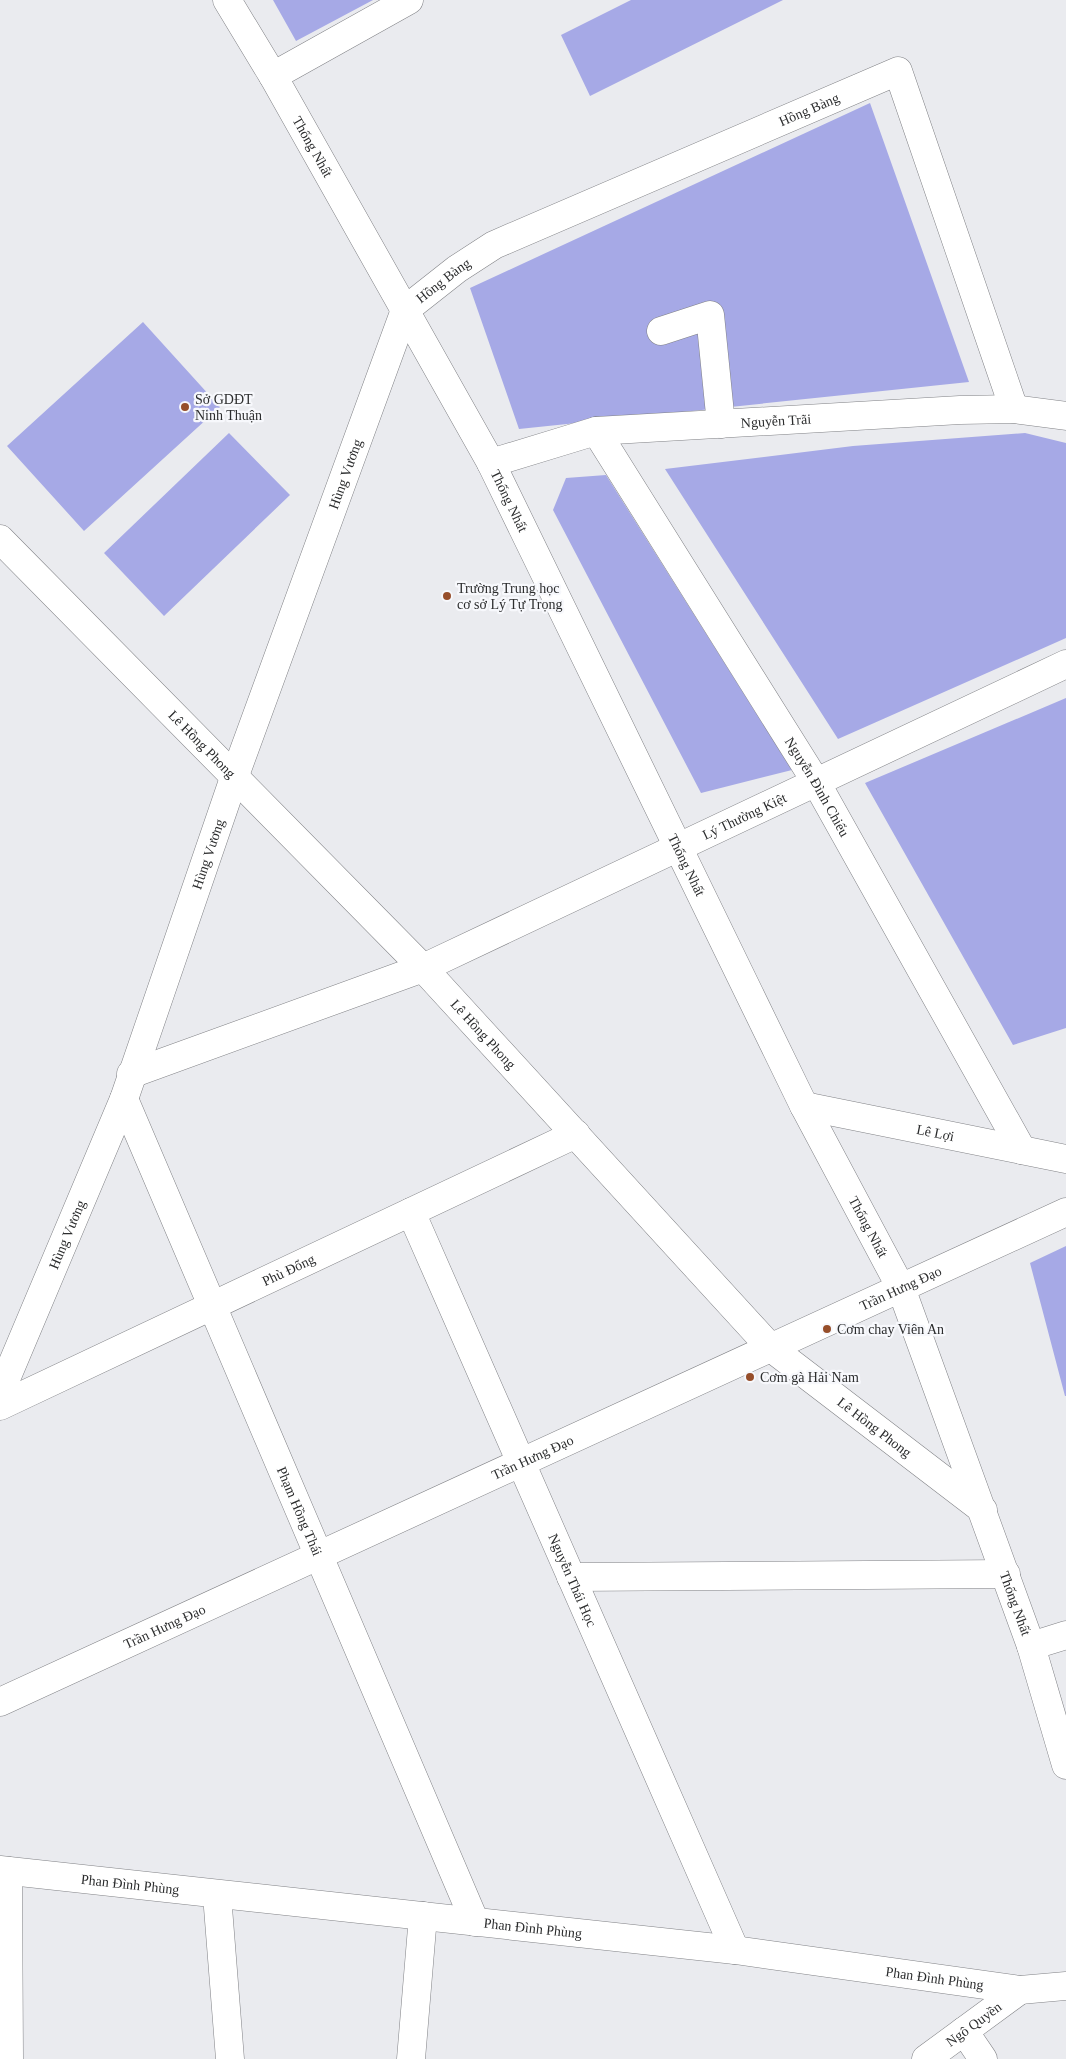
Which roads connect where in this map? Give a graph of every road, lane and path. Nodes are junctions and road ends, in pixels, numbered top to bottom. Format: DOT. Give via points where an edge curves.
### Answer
graph roads {
  1 [pos="227,0"];
  2 [pos="409,0"];
  3 [pos="273,76"];
  4 [pos="405,310"];
  5 [pos="661,330"];
  6 [pos="1014,409"];
  7 [pos="1066,416"];
  8 [pos="721,424"];
  9 [pos="596,432"];
  10 [pos="491,463"];
  11 [pos="0,539"];
  12 [pos="1066,664"];
  13 [pos="234,778"];
  14 [pos="816,782"];
  15 [pos="677,848"];
  16 [pos="423,968"];
  17 [pos="127,1086"];
  18 [pos="804,1106"];
  19 [pos="576,1134"];
  20 [pos="1022,1150"];
  21 [pos="1066,1159"];
  22 [pos="411,1212"];
  23 [pos="1066,1212"];
  24 [pos="901,1288"];
  25 [pos="212,1306"];
  26 [pos="770,1348"];
  27 [pos="0,1394"];
  28 [pos="0,1406"];
  29 [pos="521,1463"];
  30 [pos="983,1510"];
  31 [pos="318,1555"];
  32 [pos="1006,1574"];
  33 [pos="571,1576"];
  34 [pos="1066,1635"];
  35 [pos="1031,1646"];
  36 [pos="0,1702"];
  37 [pos="1066,1765"];
  38 [pos="4,1871"];
  39 [pos="217,1895"];
  40 [pos="423,1916"];
  41 [pos="475,1922"];
  42 [pos="735,1950"];
  43 [pos="1066,1986"];
  44 [pos="1020,1990"];
  45 [pos="964,2031"];
  46 [pos="9,2059"];
  47 [pos="230,2059"];
  48 [pos="411,2059"];
  49 [pos="926,2059"];
  50 [pos="983,2059"];
  1 -- 3 [label="street, Thống Nhất"];
  2 -- 3 [label="street"];
  3 -- 4 [label="street, Thống Nhất"];
  4 -- 6 [label="street, Hồng Bàng" via="494,245 898,71"];
  4 -- 10 [label="street, Thống Nhất"];
  4 -- 13 [label="street, Hùng Vương"];
  5 -- 8 [label="street" via="710,315"];
  6 -- 7 [label="street, Nguyễn Trãi"];
  6 -- 8 [label="street, Nguyễn Trãi"];
  8 -- 9 [label="street, Nguyễn Trãi"];
  9 -- 10 [label="street, Nguyễn Trãi"];
  9 -- 14 [label="street, Nguyễn Đình Chiểu"];
  10 -- 15 [label="street, Thống Nhất"];
  11 -- 13 [label="street, Lê Hồng Phong"];
  12 -- 14 [label="street, Lý Thường Kiệt"];
  13 -- 16 [label="street, Lê Hồng Phong"];
  13 -- 17 [label="street, Hùng Vương"];
  14 -- 15 [label="street, Lý Thường Kiệt"];
  14 -- 20 [label="street, Nguyễn Đình Chiểu"];
  15 -- 16 [label="street, Lý Thường Kiệt"];
  15 -- 18 [label="street, Thống Nhất"];
  16 -- 17 [label="street, Lý Thường Kiệt"];
  16 -- 19 [label="street, Lê Hồng Phong"];
  17 -- 25 [label="street, Phạm Hồng Thái"];
  17 -- 27 [label="street, Hùng Vương"];
  18 -- 20 [label="street, Lê Lợi"];
  18 -- 24 [label="street, Thống Nhất"];
  19 -- 22 [label="street, Phù Đổng"];
  19 -- 26 [label="street, Lê Hồng Phong"];
  20 -- 21 [label="street, Lê Lợi"];
  22 -- 25 [label="street, Phù Đổng"];
  22 -- 29 [label="street, Nguyễn Thái Học"];
  23 -- 24 [label="street, Trần Hưng Đạo"];
  24 -- 26 [label="street, Trần Hưng Đạo"];
  24 -- 30 [label="street, Thống Nhất"];
  25 -- 28 [label="street, Phù Đổng"];
  25 -- 31 [label="street, Phạm Hồng Thái"];
  26 -- 29 [label="street, Trần Hưng Đạo"];
  26 -- 30 [label="street, Lê Hồng Phong"];
  29 -- 31 [label="street, Trần Hưng Đạo"];
  29 -- 33 [label="street, Nguyễn Thái Học"];
  30 -- 32 [label="street, Thống Nhất"];
  31 -- 36 [label="street, Trần Hưng Đạo"];
  31 -- 41 [label="street, Phạm Hồng Thái"];
  32 -- 33 [label="street"];
  32 -- 35 [label="street, Thống Nhất"];
  33 -- 42 [label="street, Nguyễn Thái Học"];
  34 -- 35 [label="street"];
  35 -- 37 [label="street, Thống Nhất"];
  38 -- 39 [label="street, Phan Đình Phùng"];
  38 -- 46 [label="street"];
  39 -- 40 [label="street, Phan Đình Phùng"];
  39 -- 47 [label="street"];
  40 -- 41 [label="street, Phan Đình Phùng"];
  40 -- 48 [label="street"];
  41 -- 42 [label="street, Phan Đình Phùng"];
  42 -- 44 [label="street, Phan Đình Phùng"];
  43 -- 44 [label="street, Phan Đình Phùng"];
  44 -- 45 [label="street, Ngô Quyền"];
  45 -- 49 [label="street, Ngô Quyền"];
  45 -- 50 [label="street"];
}
